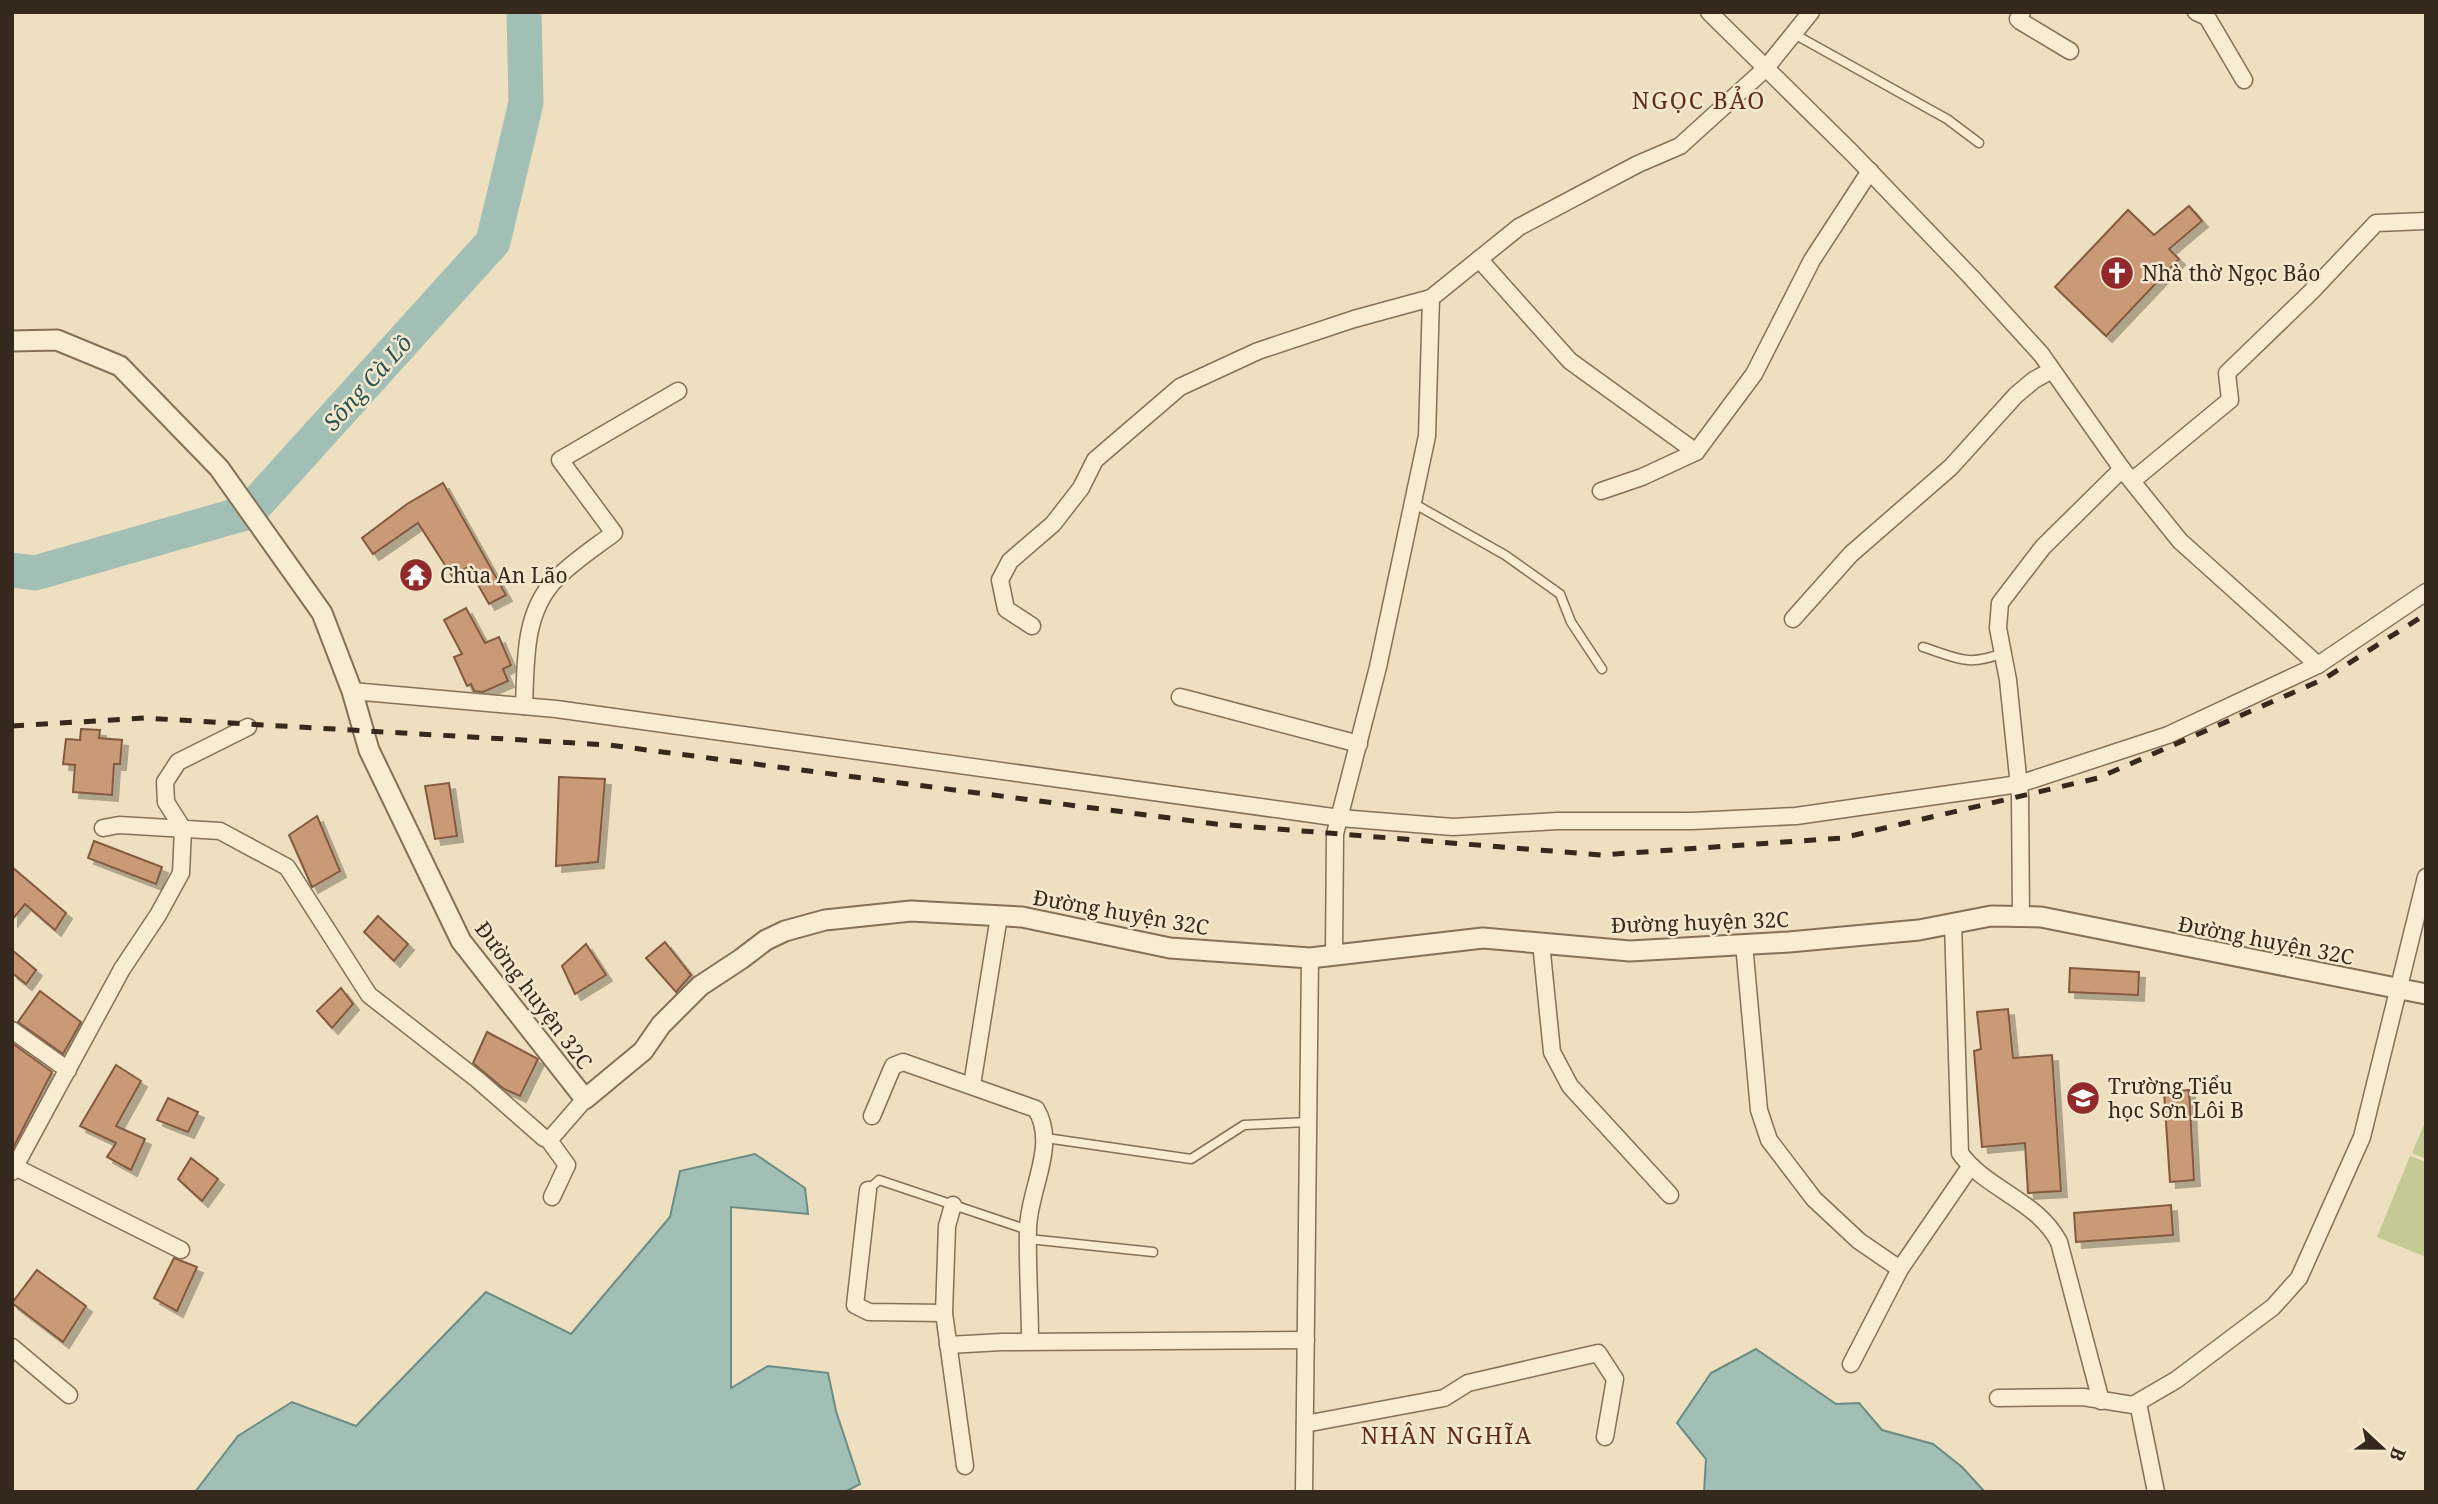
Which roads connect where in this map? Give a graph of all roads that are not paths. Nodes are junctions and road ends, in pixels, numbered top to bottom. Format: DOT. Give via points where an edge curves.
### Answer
graph roads {
  1 [pos="1709,12"];
  2 [pos="1811,12"];
  3 [pos="2022,12"];
  4 [pos="2205,14"];
  5 [pos="1794,34"];
  6 [pos="2070,51"];
  7 [pos="1765,69"];
  8 [pos="2244,80"];
  9 [pos="1979,143"];
  10 [pos="1870,172"];
  11 [pos="2426,221"];
  12 [pos="1479,259"];
  13 [pos="1430,298"];
  14 [pos="12,341"];
  15 [pos="2052,370"];
  16 [pos="678,391"];
  17 [pos="1696,452"];
  18 [pos="2127,475"];
  19 [pos="1601,491"];
  20 [pos="1413,503"];
  21 [pos="2426,592"];
  22 [pos="1793,620"];
  23 [pos="1032,626"];
  24 [pos="1923,647"];
  25 [pos="2003,653"];
  26 [pos="2318,665"];
  27 [pos="1602,669"];
  28 [pos="352,691"];
  29 [pos="1180,697"];
  30 [pos="524,706"];
  31 [pos="248,727"];
  32 [pos="1359,744"];
  33 [pos="2019,784"];
  34 [pos="1340,818"];
  35 [pos="103,828"];
  36 [pos="183,829"];
  37 [pos="2426,877"];
  38 [pos="999,916"];
  39 [pos="2021,917"];
  40 [pos="1953,923"];
  41 [pos="1541,943"];
  42 [pos="1744,944"];
  43 [pos="1334,954"];
  44 [pos="1310,958"];
  45 [pos="2398,989"];
  46 [pos="2426,994"];
  47 [pos="12,1030"];
  48 [pos="68,1070"];
  49 [pos="972,1085"];
  50 [pos="585,1099"];
  51 [pos="872,1116"];
  52 [pos="1308,1122"];
  53 [pos="1046,1138"];
  54 [pos="548,1139"];
  55 [pos="1970,1167"];
  56 [pos="14,1170"];
  57 [pos="868,1189"];
  58 [pos="1670,1195"];
  59 [pos="552,1197"];
  60 [pos="953,1205"];
  61 [pos="1029,1234"];
  62 [pos="181,1250"];
  63 [pos="1153,1252"];
  64 [pos="1899,1269"];
  65 [pos="944,1313"];
  66 [pos="1306,1340"];
  67 [pos="1031,1341"];
  68 [pos="948,1345"];
  69 [pos="12,1347"];
  70 [pos="1851,1363"];
  71 [pos="69,1395"];
  72 [pos="1998,1398"];
  73 [pos="2101,1401"];
  74 [pos="2138,1403"];
  75 [pos="1305,1424"];
  76 [pos="1605,1437"];
  77 [pos="965,1466"];
  78 [pos="1304,1492"];
  79 [pos="2155,1492"];
  1 -- 7 [label="street"];
  2 -- 5 [label="street"];
  3 -- 6 [label="street" via="2020,21"];
  4 -- 8 [label="street"];
  5 -- 7 [label="street"];
  5 -- 9 [label="lane" via="1947,119"];
  7 -- 10 [label="street"];
  7 -- 12 [label="street" via="1680,146 1519,227"];
  10 -- 15 [label="street"];
  10 -- 17 [label="street" via="1812,260 1754,374"];
  11 -- 18 [label="street" via="2376,223 2227,373 2230,400"];
  12 -- 13 [label="street"];
  12 -- 17 [label="street" via="1570,361"];
  13 -- 20 [label="street" via="1427,436"];
  13 -- 23 [label="street" via="1258,351 1180,387 1095,460 1081,488 1053,524 1010,561 1000,580 1006,609"];
  14 -- 28 [label="street, Đường huyện 32C" via="57,340 120,366 219,468 322,613"];
  15 -- 18 [label="street"];
  15 -- 22 [label="street" via="2016,395 1951,467 1851,554"];
  16 -- 30 [label="street" via="560,460 614,533 554,582 540,600 530,632"];
  17 -- 19 [label="street"];
  18 -- 25 [label="street" via="2043,547 2000,603"];
  18 -- 26 [label="street" via="2180,541"];
  20 -- 27 [label="lane" via="1505,555 1560,594 1571,622"];
  20 -- 32 [label="street"];
  21 -- 26 [label="street"];
  24 -- 25 [label="lane" via="1971,661"];
  25 -- 33 [label="street"];
  26 -- 33 [label="street" via="2168,735"];
  28 -- 30 [label="street"];
  28 -- 50 [label="street, Đường huyện 32C" via="369,750 461,941"];
  29 -- 32 [label="street"];
  30 -- 34 [label="street"];
  31 -- 36 [label="street" via="178,762 165,782 166,803"];
  32 -- 34 [label="street"];
  33 -- 34 [label="street" via="1770,818 1452,827"];
  33 -- 39 [label="street"];
  34 -- 43 [label="street" via="1335,834"];
  35 -- 36 [label="street"];
  36 -- 48 [label="street" via="181,873"];
  36 -- 54 [label="street" via="220,831 287,867 369,995"];
  37 -- 45 [label="street"];
  38 -- 44 [label="street, Đường huyện 32C" via="1170,948"];
  38 -- 49 [label="street"];
  38 -- 50 [label="street, Đường huyện 32C" via="911,911 825,920 785,931 700,986 661,1025 643,1051"];
  39 -- 40 [label="street, Đường huyện 32C" via="1991,916"];
  39 -- 45 [label="street, Đường huyện 32C" via="2041,917"];
  40 -- 42 [label="street, Đường huyện 32C" via="1919,930"];
  40 -- 55 [label="street" via="1958,1139 1960,1153"];
  41 -- 42 [label="street, Đường huyện 32C" via="1630,951"];
  41 -- 43 [label="street, Đường huyện 32C" via="1483,938"];
  41 -- 58 [label="street" via="1552,1052 1570,1086"];
  42 -- 64 [label="street" via="1759,1110 1769,1140 1814,1199 1859,1241"];
  43 -- 44 [label="street, Đường huyện 32C"];
  44 -- 52 [label="street"];
  45 -- 46 [label="street, Đường huyện 32C"];
  45 -- 74 [label="street" via="2362,1137 2299,1278 2273,1307"];
  47 -- 48 [label="street"];
  48 -- 56 [label="street"];
  49 -- 51 [label="street" via="903,1062 893,1066"];
  49 -- 53 [label="street" via="1036,1109"];
  50 -- 54 [label="street"];
  52 -- 53 [label="lane" via="1244,1125 1191,1159"];
  52 -- 66 [label="street"];
  53 -- 61 [label="street"];
  54 -- 59 [label="street" via="567,1165"];
  55 -- 64 [label="street"];
  55 -- 73 [label="street" via="2017,1198 2053,1230"];
  56 -- 62 [label="street"];
  57 -- 60 [label="lane" via="879,1180"];
  57 -- 65 [label="street" via="855,1305 869,1312"];
  60 -- 61 [label="lane"];
  60 -- 65 [label="street" via="947,1226"];
  61 -- 63 [label="lane"];
  61 -- 67 [label="street"];
  64 -- 70 [label="street"];
  65 -- 68 [label="street"];
  66 -- 67 [label="street"];
  66 -- 75 [label="street"];
  67 -- 68 [label="street"];
  68 -- 77 [label="street"];
  69 -- 71 [label="street"];
  72 -- 73 [label="street"];
  73 -- 74 [label="street"];
  74 -- 79 [label="street"];
  75 -- 76 [label="street" via="1444,1398 1468,1383 1598,1353 1615,1379"];
  75 -- 78 [label="street"];
}
